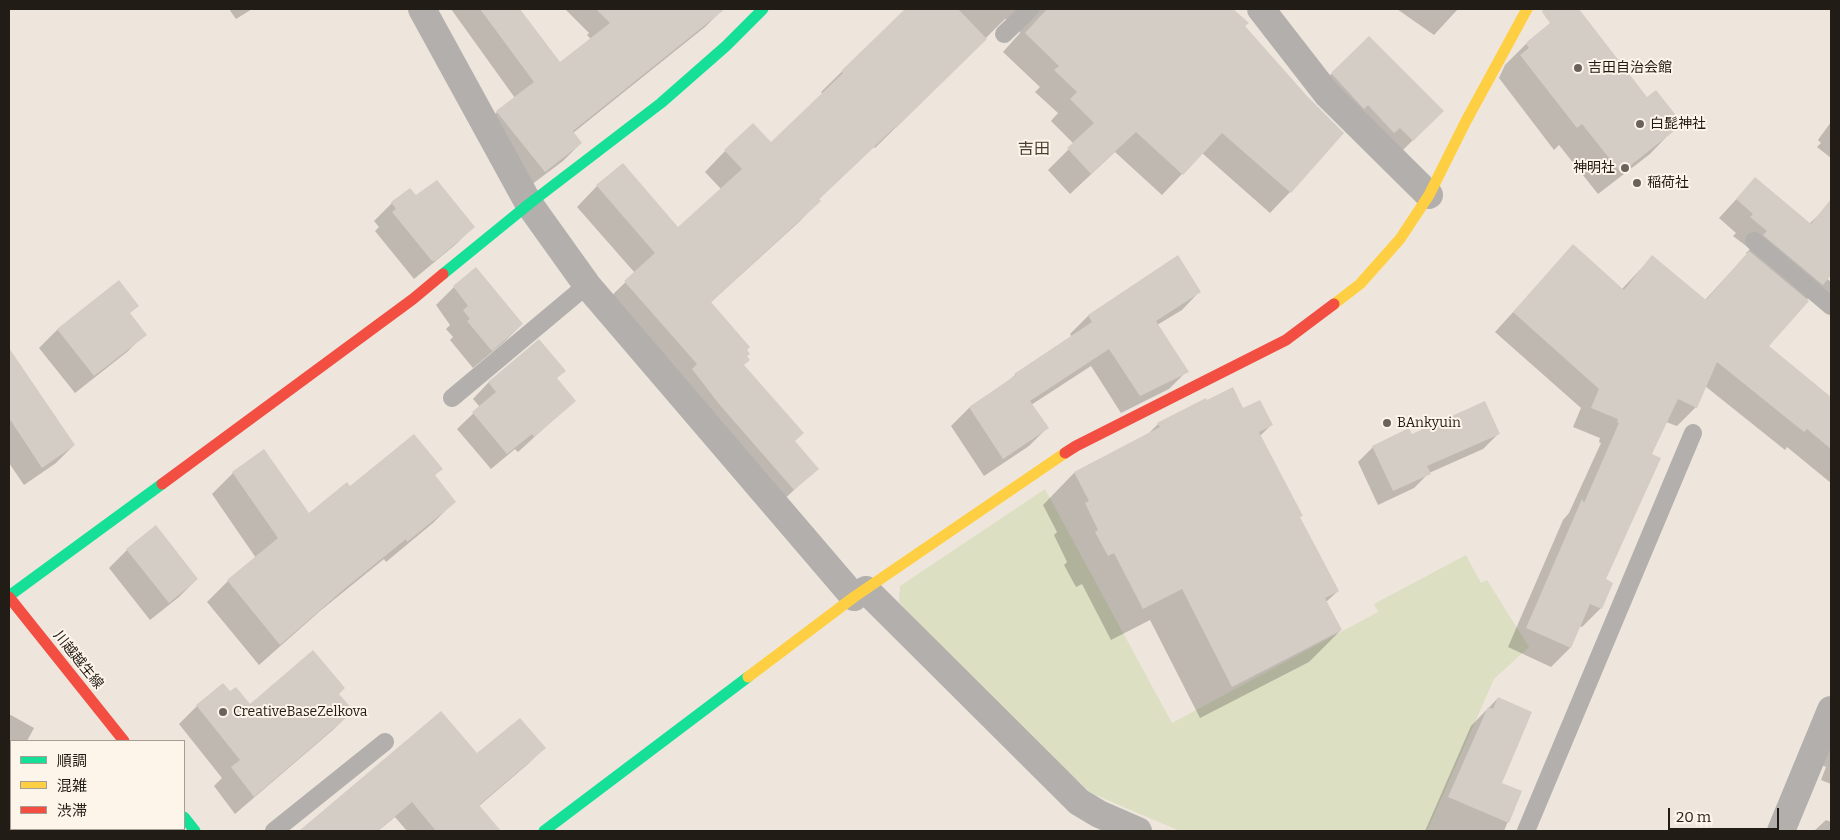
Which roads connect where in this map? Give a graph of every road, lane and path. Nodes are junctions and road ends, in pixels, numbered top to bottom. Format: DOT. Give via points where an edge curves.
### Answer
graph roads {
  1 [pos="422,9"];
  2 [pos="763,9"];
  3 [pos="1030,9"];
  4 [pos="1261,9"];
  5 [pos="1527,9"];
  6 [pos="1004,34"];
  7 [pos="1429,195"];
  8 [pos="529,204"];
  9 [pos="1754,242"];
  10 [pos="586,285"];
  11 [pos="1831,306"];
  12 [pos="452,398"];
  13 [pos="1693,433"];
  14 [pos="860,593"];
  15 [pos="9,597"];
  16 [pos="1831,710"];
  17 [pos="123,740"];
  18 [pos="384,742"];
  19 [pos="185,818"];
  20 [pos="1095,823"];
  21 [pos="196,831"];
  22 [pos="274,831"];
  23 [pos="544,831"];
  24 [pos="1138,831"];
  25 [pos="1526,831"];
  26 [pos="1781,831"];
  1 -- 8 [label="street"];
  2 -- 8 [label="street" via="661,103"];
  3 -- 6 [label="lane"];
  4 -- 7 [label="street" via="1327,94"];
  5 -- 7 [label="street"];
  7 -- 14 [label="street" via="1400,240 1360,284 1286,340 1076,446"];
  8 -- 10 [label="street"];
  8 -- 15 [label="street" via="413,299"];
  9 -- 11 [label="lane"];
  10 -- 12 [label="lane"];
  10 -- 14 [label="street"];
  13 -- 25 [label="lane"];
  14 -- 20 [label="street" via="1079,802"];
  14 -- 23 [label="street"];
  15 -- 17 [label="street, 川越越生線"];
  16 -- 26 [label="street"];
  18 -- 22 [label="lane"];
  19 -- 21 [label="street"];
  20 -- 24 [label="street"];
}
